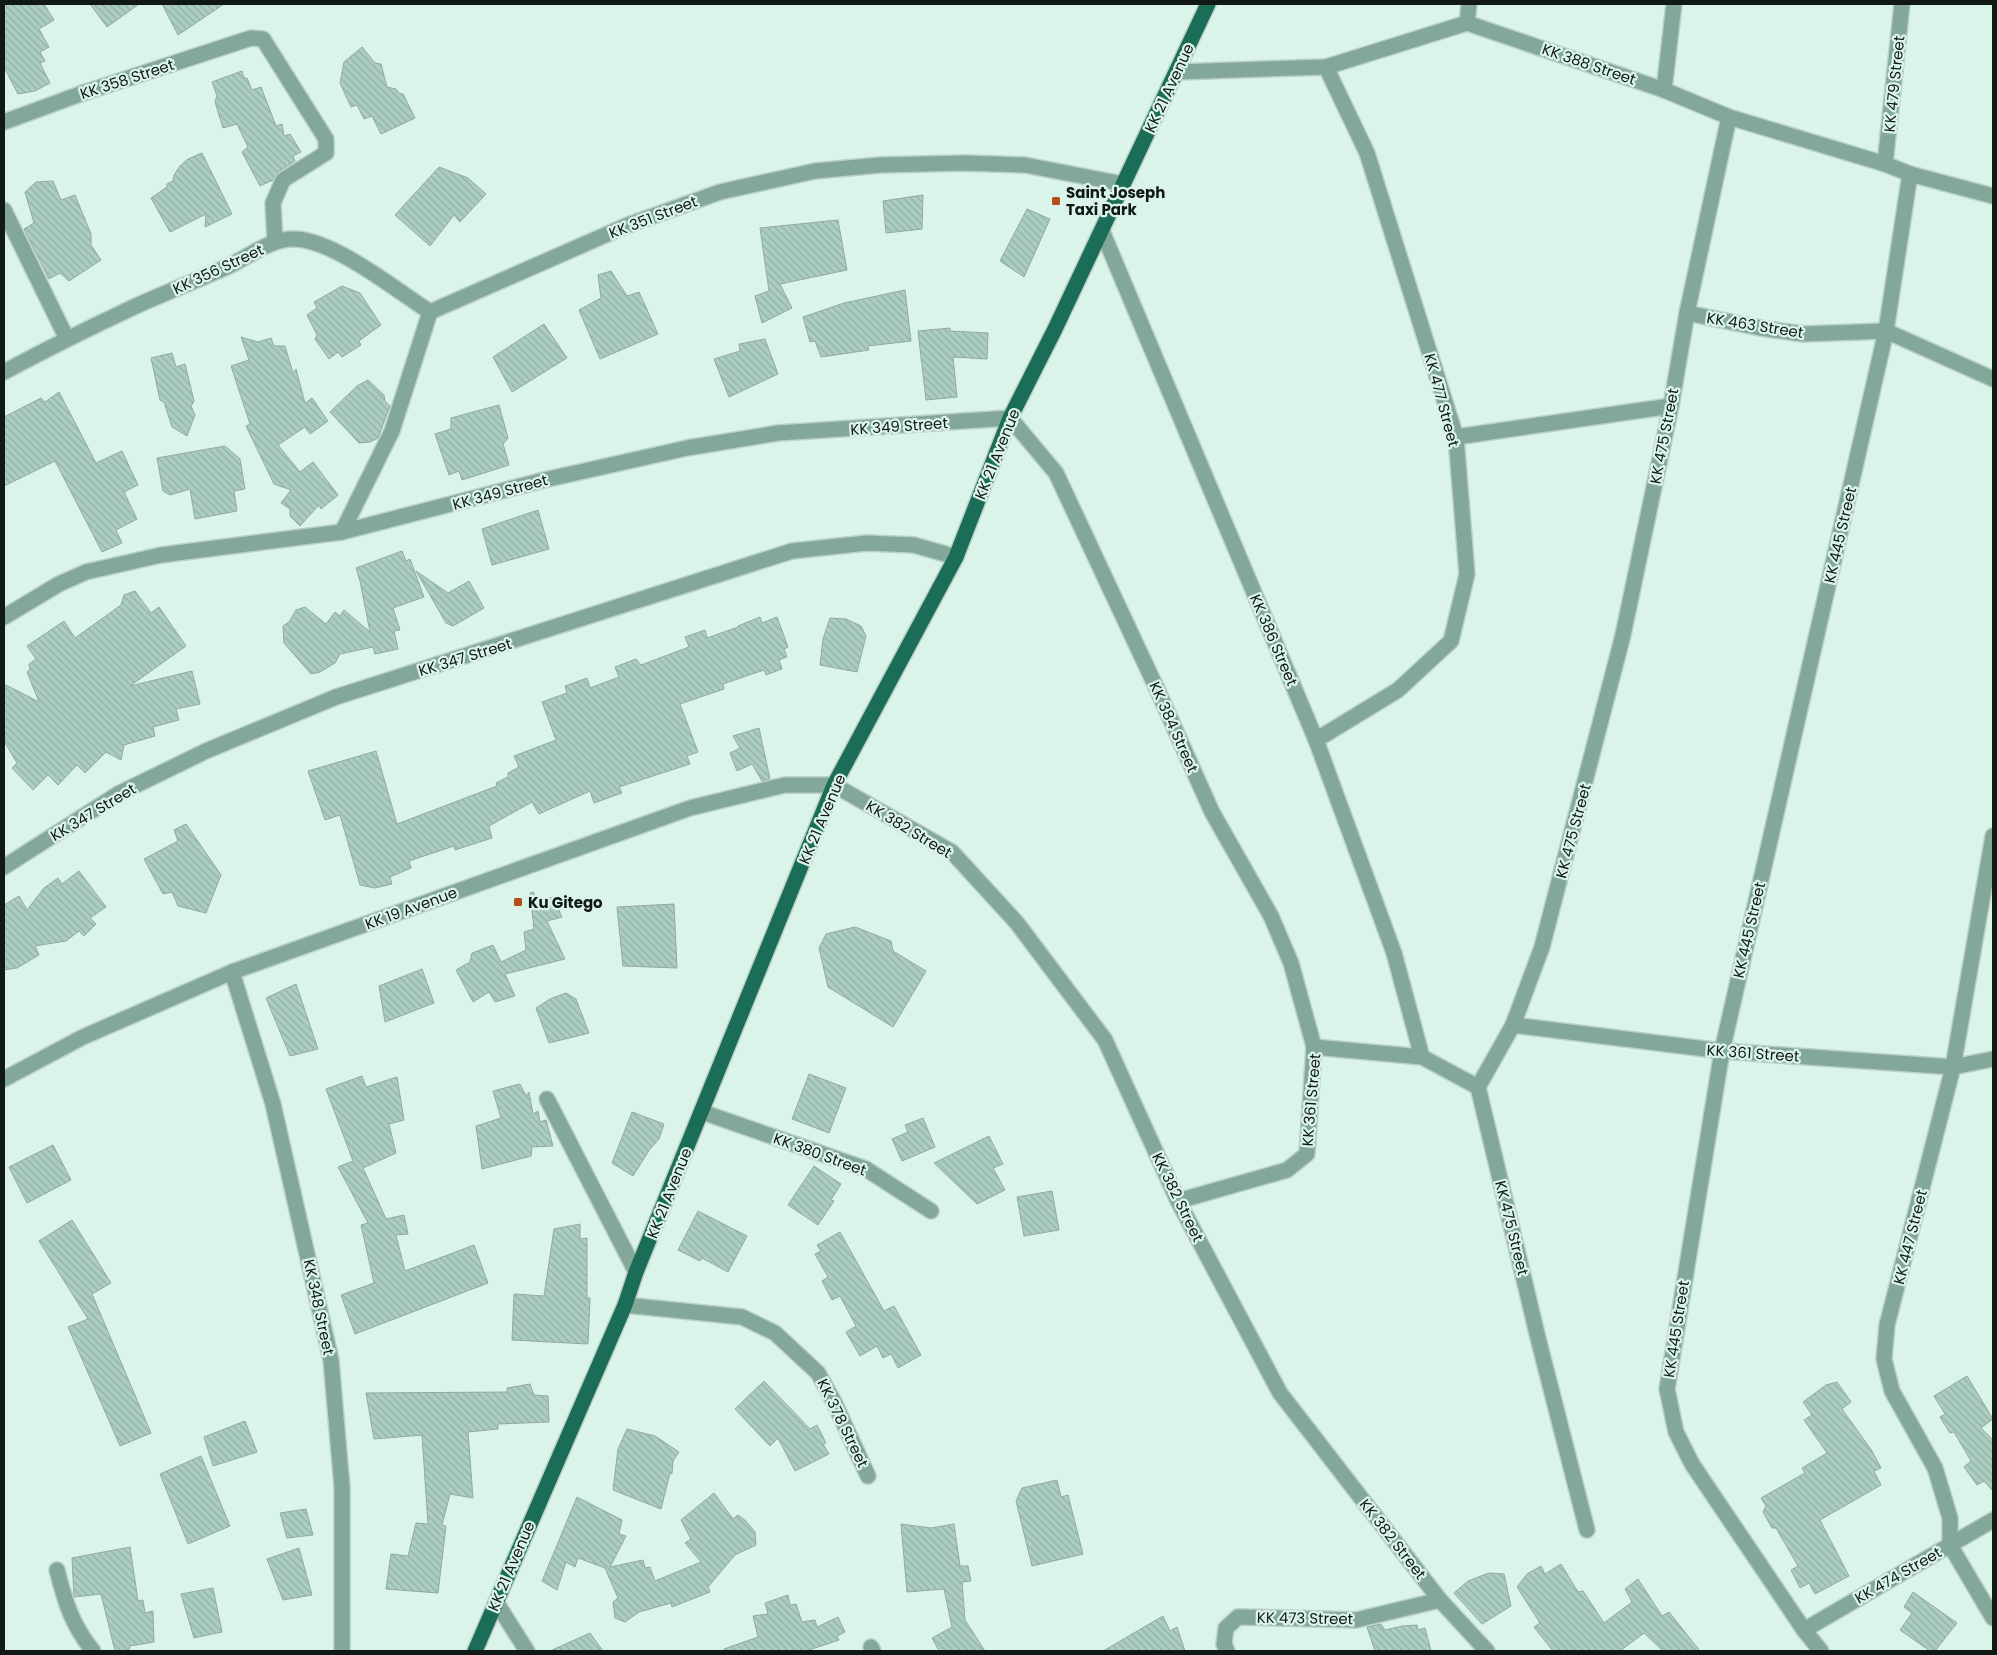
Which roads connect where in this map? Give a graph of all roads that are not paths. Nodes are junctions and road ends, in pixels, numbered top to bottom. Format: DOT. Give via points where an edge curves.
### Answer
graph roads {
  1 [pos="1208,4"];
  2 [pos="1469,4"];
  3 [pos="1674,4"];
  4 [pos="1902,4"];
  5 [pos="1467,23"];
  6 [pos="1326,67"];
  7 [pos="1176,72"];
  8 [pos="1664,90"];
  9 [pos="1729,117"];
  10 [pos="4,122"];
  11 [pos="1886,164"];
  12 [pos="1910,174"];
  13 [pos="1123,184"];
  14 [pos="1993,196"];
  15 [pos="4,210"];
  16 [pos="1102,231"];
  17 [pos="275,242"];
  18 [pos="430,312"];
  19 [pos="1687,314"];
  20 [pos="1886,331"];
  21 [pos="66,339"];
  22 [pos="4,372"];
  23 [pos="1993,379"];
  24 [pos="1671,406"];
  25 [pos="1010,418"];
  26 [pos="1456,437"];
  27 [pos="342,532"];
  28 [pos="956,557"];
  29 [pos="4,617"];
  30 [pos="1316,740"];
  31 [pos="834,785"];
  32 [pos="1993,836"];
  33 [pos="4,867"];
  34 [pos="232,972"];
  35 [pos="1513,1025"];
  36 [pos="1314,1047"];
  37 [pos="1722,1051"];
  38 [pos="1422,1057"];
  39 [pos="1993,1059"];
  40 [pos="1953,1067"];
  41 [pos="4,1080"];
  42 [pos="1478,1087"];
  43 [pos="547,1100"];
  44 [pos="702,1112"];
  45 [pos="1178,1201"];
  46 [pos="931,1211"];
  47 [pos="636,1272"];
  48 [pos="625,1305"];
  49 [pos="868,1476"];
  50 [pos="1993,1520"];
  51 [pos="1587,1530"];
  52 [pos="1950,1545"];
  53 [pos="57,1570"];
  54 [pos="1440,1600"];
  55 [pos="496,1602"];
  56 [pos="1993,1618"];
  57 [pos="1804,1630"];
  58 [pos="93,1651"];
  59 [pos="342,1651"];
  60 [pos="475,1651"];
  61 [pos="527,1651"];
  62 [pos="1227,1651"];
  63 [pos="1487,1651"];
  64 [pos="1821,1651"];
  1 -- 7 [label="main road, KK 21 Avenue"];
  2 -- 5 [label="street"];
  3 -- 8 [label="street"];
  4 -- 11 [label="street, KK 479 Street"];
  5 -- 6 [label="street"];
  5 -- 8 [label="street, KK 388 Street"];
  6 -- 7 [label="street"];
  6 -- 26 [label="street, KK 477 Street" via="1367,154"];
  7 -- 13 [label="main road, KK 21 Avenue"];
  8 -- 9 [label="street, KK 388 Street"];
  9 -- 11 [label="street, KK 388 Street"];
  9 -- 19 [label="street, KK 475 Street"];
  10 -- 17 [label="street, KK 358 Street" via="251,38 263,39 326,139 326,154 284,180 273,203"];
  11 -- 12 [label="street, KK 388 Street"];
  12 -- 14 [label="street, KK 388 Street"];
  12 -- 20 [label="street, KK 445 Street"];
  13 -- 16 [label="main road, KK 21 Avenue"];
  13 -- 18 [label="street, KK 351 Street" via="1026,165 880,165 815,171 720,192 628,225"];
  15 -- 21 [label="street"];
  16 -- 25 [label="main road, KK 21 Avenue"];
  16 -- 30 [label="street, KK 386 Street"];
  17 -- 18 [label="street, KK 356 Street" via="295,239 331,249"];
  17 -- 21 [label="street, KK 356 Street"];
  18 -- 27 [label="street" via="392,431"];
  19 -- 20 [label="street, KK 463 Street" via="1803,334"];
  19 -- 24 [label="street, KK 475 Street"];
  20 -- 23 [label="street, KK 463 Street"];
  20 -- 37 [label="street, KK 445 Street"];
  21 -- 22 [label="street, KK 356 Street"];
  24 -- 26 [label="street"];
  24 -- 35 [label="street, KK 475 Street" via="1623,635 1542,947"];
  25 -- 27 [label="street, KK 349 Street" via="778,433 687,448 544,480"];
  25 -- 28 [label="main road, KK 21 Avenue"];
  25 -- 36 [label="street, KK 384 Street" via="1056,473 1212,812 1271,916 1291,963"];
  26 -- 30 [label="street, KK 477 Street" via="1467,574 1451,640 1398,690"];
  27 -- 29 [label="street, KK 349 Street" via="160,555 86,572 58,584"];
  28 -- 31 [label="main road, KK 21 Avenue"];
  28 -- 33 [label="street, KK 347 Street" via="914,545 867,543 792,551 336,697 206,751 118,794"];
  30 -- 38 [label="street, KK 386 Street" via="1394,953"];
  31 -- 34 [label="street, KK 19 Avenue" via="785,785 690,808"];
  31 -- 44 [label="main road, KK 21 Avenue"];
  31 -- 45 [label="street, KK 382 Street" via="952,852 1018,922 1105,1040"];
  32 -- 40 [label="street, KK 447 Street"];
  34 -- 41 [label="street, KK 19 Avenue" via="83,1037"];
  34 -- 59 [label="street, KK 348 Street" via="273,1104 331,1360 342,1487"];
  35 -- 37 [label="street, KK 361 Street"];
  35 -- 42 [label="street, KK 475 Street"];
  36 -- 38 [label="street, KK 361 Street"];
  36 -- 45 [label="street, KK 361 Street" via="1307,1154 1287,1170"];
  37 -- 40 [label="street, KK 361 Street"];
  37 -- 57 [label="street, KK 445 Street" via="1667,1389 1676,1432 1692,1464"];
  38 -- 42 [label="street, KK 361 Street"];
  39 -- 40 [label="street, KK 361 Street"];
  40 -- 52 [label="street, KK 447 Street" via="1887,1326 1884,1359 1892,1391 1936,1468 1950,1518"];
  42 -- 51 [label="street, KK 475 Street"];
  43 -- 47 [label="street"];
  44 -- 46 [label="street, KK 380 Street" via="866,1169"];
  44 -- 47 [label="main road, KK 21 Avenue"];
  45 -- 54 [label="street, KK 382 Street" via="1280,1392"];
  47 -- 48 [label="main road, KK 21 Avenue"];
  48 -- 49 [label="street, KK 378 Street" via="742,1317 775,1333 818,1373"];
  48 -- 55 [label="main road, KK 21 Avenue"];
  50 -- 52 [label="street, KK 474 Street"];
  52 -- 56 [label="street"];
  52 -- 57 [label="street, KK 474 Street"];
  53 -- 58 [label="street" via="66,1606 77,1630"];
  54 -- 62 [label="street, KK 473 Street" via="1356,1620 1238,1617 1226,1628 1224,1644"];
  54 -- 63 [label="street, KK 382 Street"];
  55 -- 60 [label="main road, KK 21 Avenue"];
  55 -- 61 [label="street"];
  57 -- 64 [label="street, KK 445 Street"];
}
